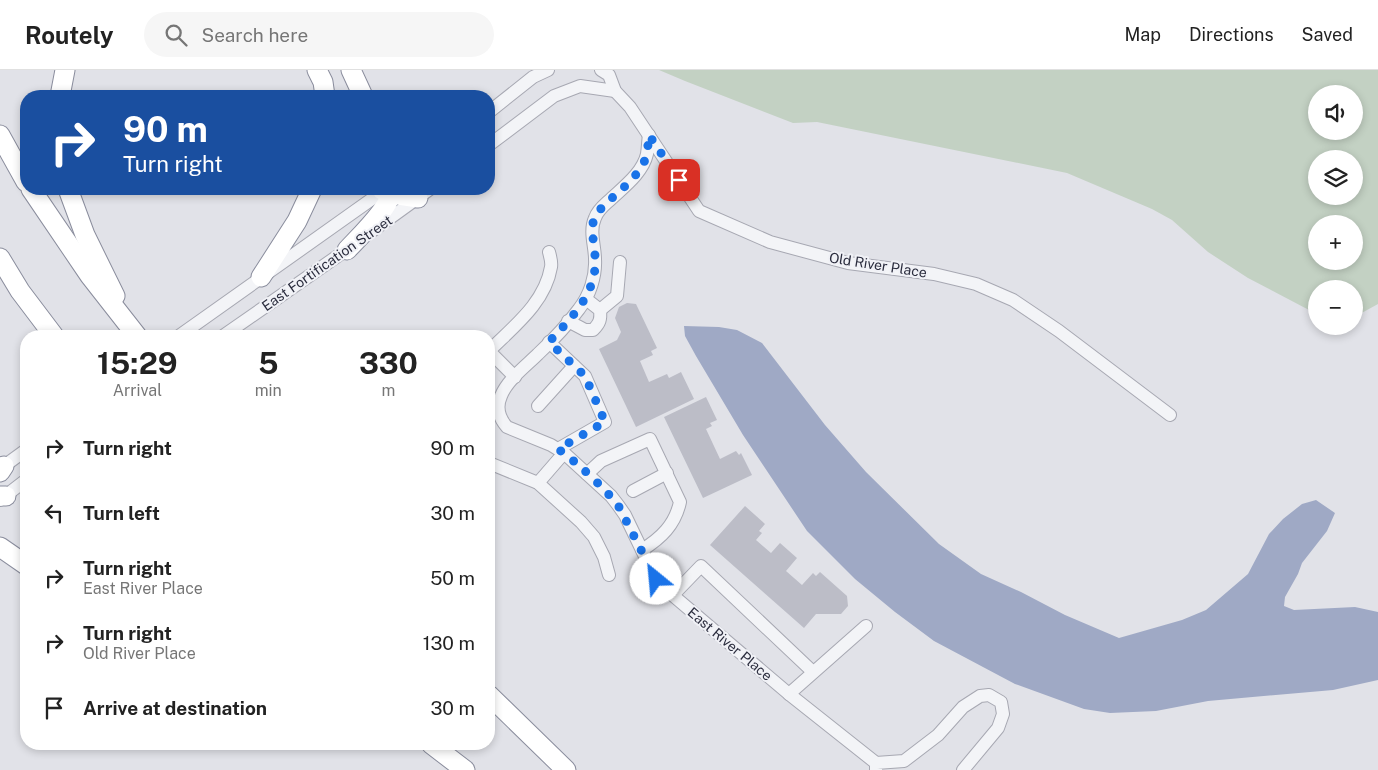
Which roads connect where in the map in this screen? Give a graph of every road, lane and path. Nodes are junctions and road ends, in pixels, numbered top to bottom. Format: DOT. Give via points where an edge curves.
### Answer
graph roads {
  1 [pos="65,70"];
  2 [pos="352,70"];
  3 [pos="548,70"];
  4 [pos="601,70"];
  5 [pos="61,90"];
  6 [pos="360,90"];
  7 [pos="615,91"];
  8 [pos="495,107"];
  9 [pos="0,135"];
  10 [pos="649,135"];
  11 [pos="495,140"];
  12 [pos="20,171"];
  13 [pos="35,195"];
  14 [pos="70,195"];
  15 [pos="309,195"];
  16 [pos="380,195"];
  17 [pos="386,195"];
  18 [pos="421,195"];
  19 [pos="347,250"];
  20 [pos="549,252"];
  21 [pos="0,258"];
  22 [pos="620,262"];
  23 [pos="261,278"];
  24 [pos="586,299"];
  25 [pos="600,310"];
  26 [pos="568,321"];
  27 [pos="49,330"];
  28 [pos="133,330"];
  29 [pos="133,330"];
  30 [pos="187,330"];
  31 [pos="232,330"];
  32 [pos="549,342"];
  33 [pos="495,345"];
  34 [pos="495,357"];
  35 [pos="574,366"];
  36 [pos="515,377"];
  37 [pos="538,406"];
  38 [pos="1170,415"];
  39 [pos="561,451"];
  40 [pos="20,455"];
  41 [pos="495,465"];
  42 [pos="1,469"];
  43 [pos="587,474"];
  44 [pos="667,474"];
  45 [pos="538,483"];
  46 [pos="20,484"];
  47 [pos="633,491"];
  48 [pos="2,497"];
  49 [pos="0,547"];
  50 [pos="642,550"];
  51 [pos="0,560"];
  52 [pos="20,561"];
  53 [pos="20,564"];
  54 [pos="609,575"];
  55 [pos="673,595"];
  56 [pos="866,626"];
  57 [pos="813,672"];
  58 [pos="789,694"];
  59 [pos="495,702"];
  60 [pos="439,750"];
  61 [pos="456,750"];
  62 [pos="876,766"];
  63 [pos="466,770"];
  64 [pos="477,770"];
  65 [pos="566,770"];
  66 [pos="963,770"];
  1 -- 5 [label="highway"];
  2 -- 6 [label="highway"];
  3 -- 8 [label="street" via="533,77"];
  4 -- 7 [label="street" via="609,75"];
  7 -- 10 [label="street, Old River Place"];
  7 -- 11 [label="street" via="580,86 554,96"];
  9 -- 12 [label="highway"];
  10 -- 24 [label="street, East River Place" via="646,156 640,168 594,219 595,273"];
  10 -- 38 [label="street, Old River Place" via="700,211 770,242 848,264 934,274 976,284 1013,300"];
  13 -- 28 [label="highway" via="90,276"];
  14 -- 29 [label="highway" via="85,235"];
  15 -- 23 [label="highway" via="298,221"];
  16 -- 23 [label="street, East Fortification Street"];
  17 -- 19 [label="highway" via="385,206"];
  18 -- 19 [label="street, East Fortification Street"];
  19 -- 31 [label="street, East Fortification Street"];
  20 -- 33 [label="street" via="551,265 536,303"];
  21 -- 27 [label="highway"];
  22 -- 25 [label="street" via="617,296"];
  23 -- 30 [label="street, East Fortification Street"];
  24 -- 25 [label="street"];
  24 -- 26 [label="street, East River Place"];
  25 -- 26 [label="street" via="601,319 593,330 585,330"];
  26 -- 32 [label="street, East River Place"];
  32 -- 35 [label="street"];
  32 -- 36 [label="street, East River Place"];
  34 -- 36 [label="street"];
  35 -- 37 [label="street"];
  35 -- 39 [label="street" via="585,376 605,422"];
  36 -- 39 [label="street, East River Place" via="498,404 502,422"];
  39 -- 43 [label="street, East River Place"];
  39 -- 45 [label="street"];
  40 -- 42 [label="street"];
  41 -- 45 [label="street"];
  43 -- 44 [label="street" via="601,461 650,439"];
  43 -- 50 [label="street, East River Place" via="618,505"];
  44 -- 47 [label="street"];
  44 -- 50 [label="street" via="680,502 678,512 669,528"];
  45 -- 54 [label="street" via="594,537"];
  46 -- 48 [label="street"];
  49 -- 52 [label="highway"];
  50 -- 55 [label="street, East River Place" via="656,579"];
  51 -- 53 [label="highway"];
  55 -- 57 [label="street" via="701,566"];
  55 -- 58 [label="street, East River Place"];
  56 -- 57 [label="street"];
  57 -- 58 [label="street"];
  58 -- 62 [label="street, East River Place"];
  59 -- 65 [label="highway"];
  60 -- 63 [label="highway"];
  61 -- 64 [label="highway"];
  62 -- 66 [label="street, East River Place" via="904,761 938,735 963,707 980,696 989,695 1001,702 1003,714 998,728"];
}
